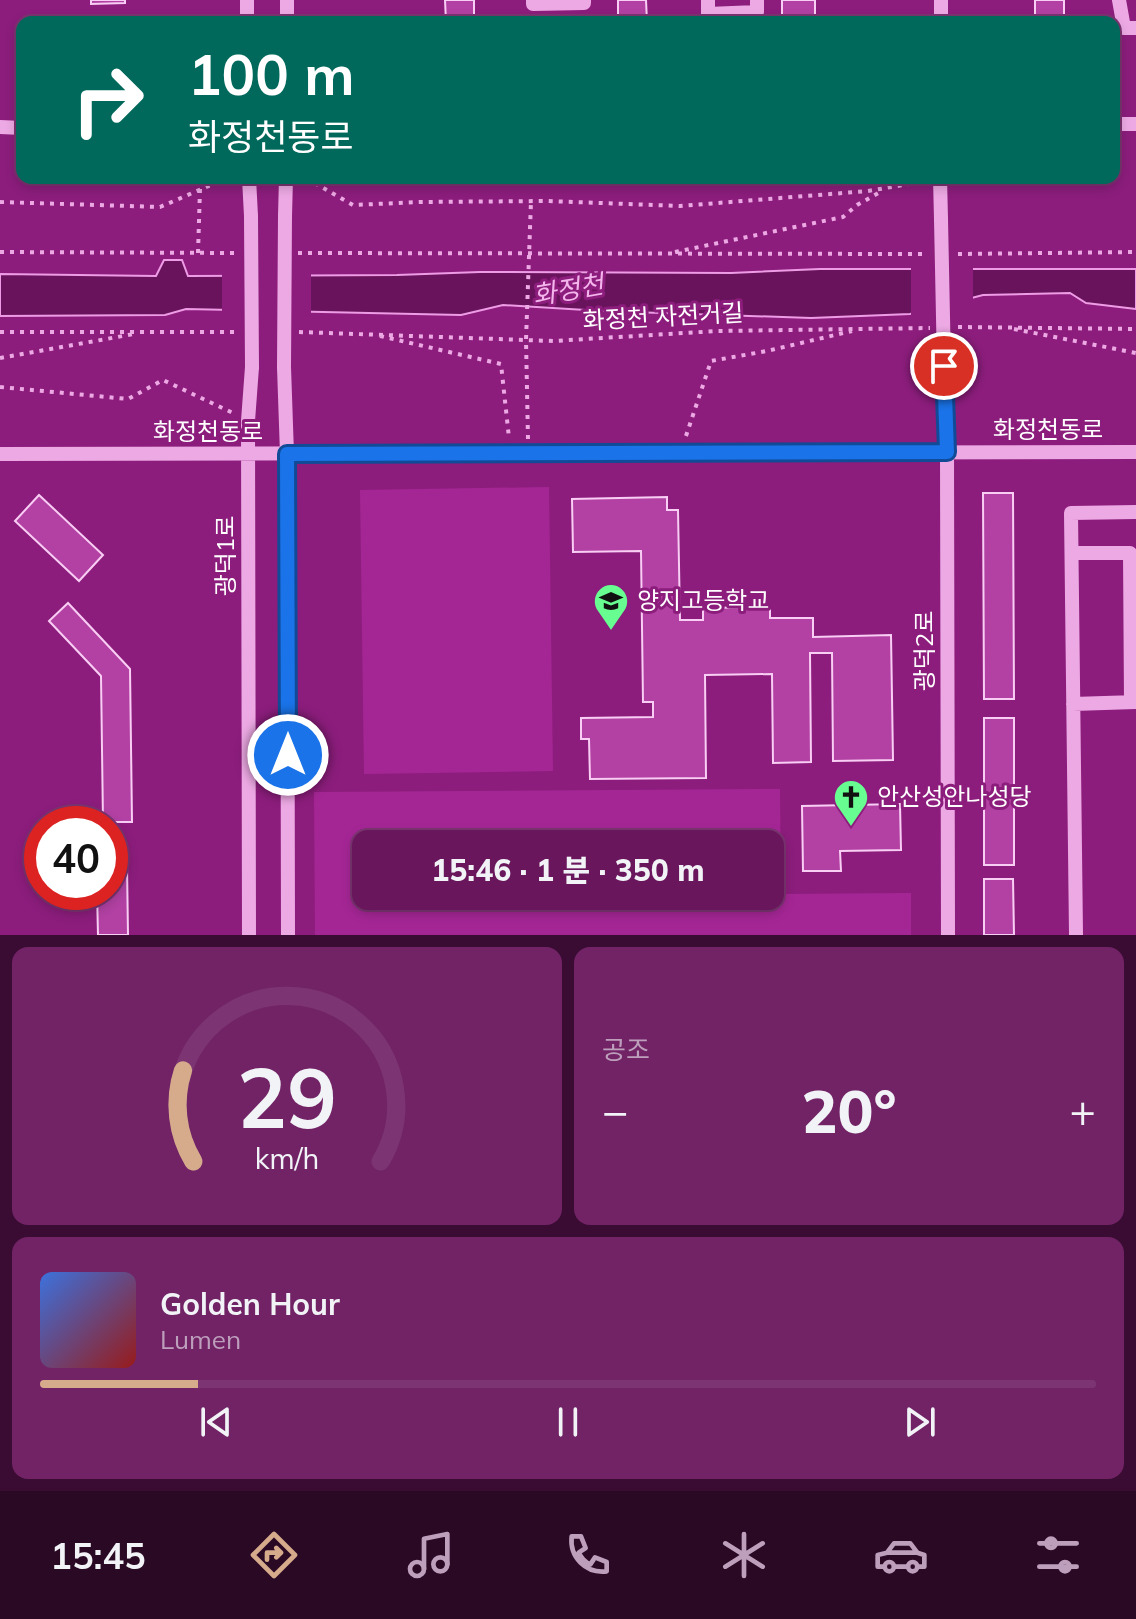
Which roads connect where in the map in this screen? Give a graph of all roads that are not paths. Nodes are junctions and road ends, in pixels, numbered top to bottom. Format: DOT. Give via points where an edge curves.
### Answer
graph roads {
  1 [pos="533,0"];
  2 [pos="584,0"];
  3 [pos="708,0"];
  4 [pos="757,0"];
  5 [pos="1119,0"];
  6 [pos="1136,28"];
  7 [pos="249,184"];
  8 [pos="286,184"];
  9 [pos="940,184"];
  10 [pos="947,452"];
  11 [pos="1136,452"];
  12 [pos="0,454"];
  13 [pos="248,454"];
  14 [pos="287,454"];
  15 [pos="1136,512"];
  16 [pos="1072,553"];
  17 [pos="1134,702"];
  18 [pos="1073,704"];
  19 [pos="249,935"];
  20 [pos="288,935"];
  21 [pos="948,935"];
  22 [pos="1076,935"];
  1 -- 2 [label="street"];
  3 -- 4 [label="street" via="708,14 757,12"];
  5 -- 6 [label="street" via="1124,28"];
  7 -- 13 [label="street, 광덕1로, bridge"];
  8 -- 14 [label="street, bridge"];
  9 -- 10 [label="street, 광덕2로, bridge"];
  10 -- 11 [label="street, 화정천동로"];
  10 -- 14 [label="street, 화정천동로"];
  10 -- 21 [label="street, 광덕2로"];
  12 -- 13 [label="street, 화정천동로"];
  13 -- 14 [label="street, 화정천동로"];
  13 -- 19 [label="street, 광덕1로"];
  14 -- 20 [label="street"];
  15 -- 16 [label="street" via="1071,513"];
  16 -- 17 [label="street" via="1130,553"];
  16 -- 18 [label="street"];
  17 -- 18 [label="street"];
  18 -- 22 [label="street"];
}
